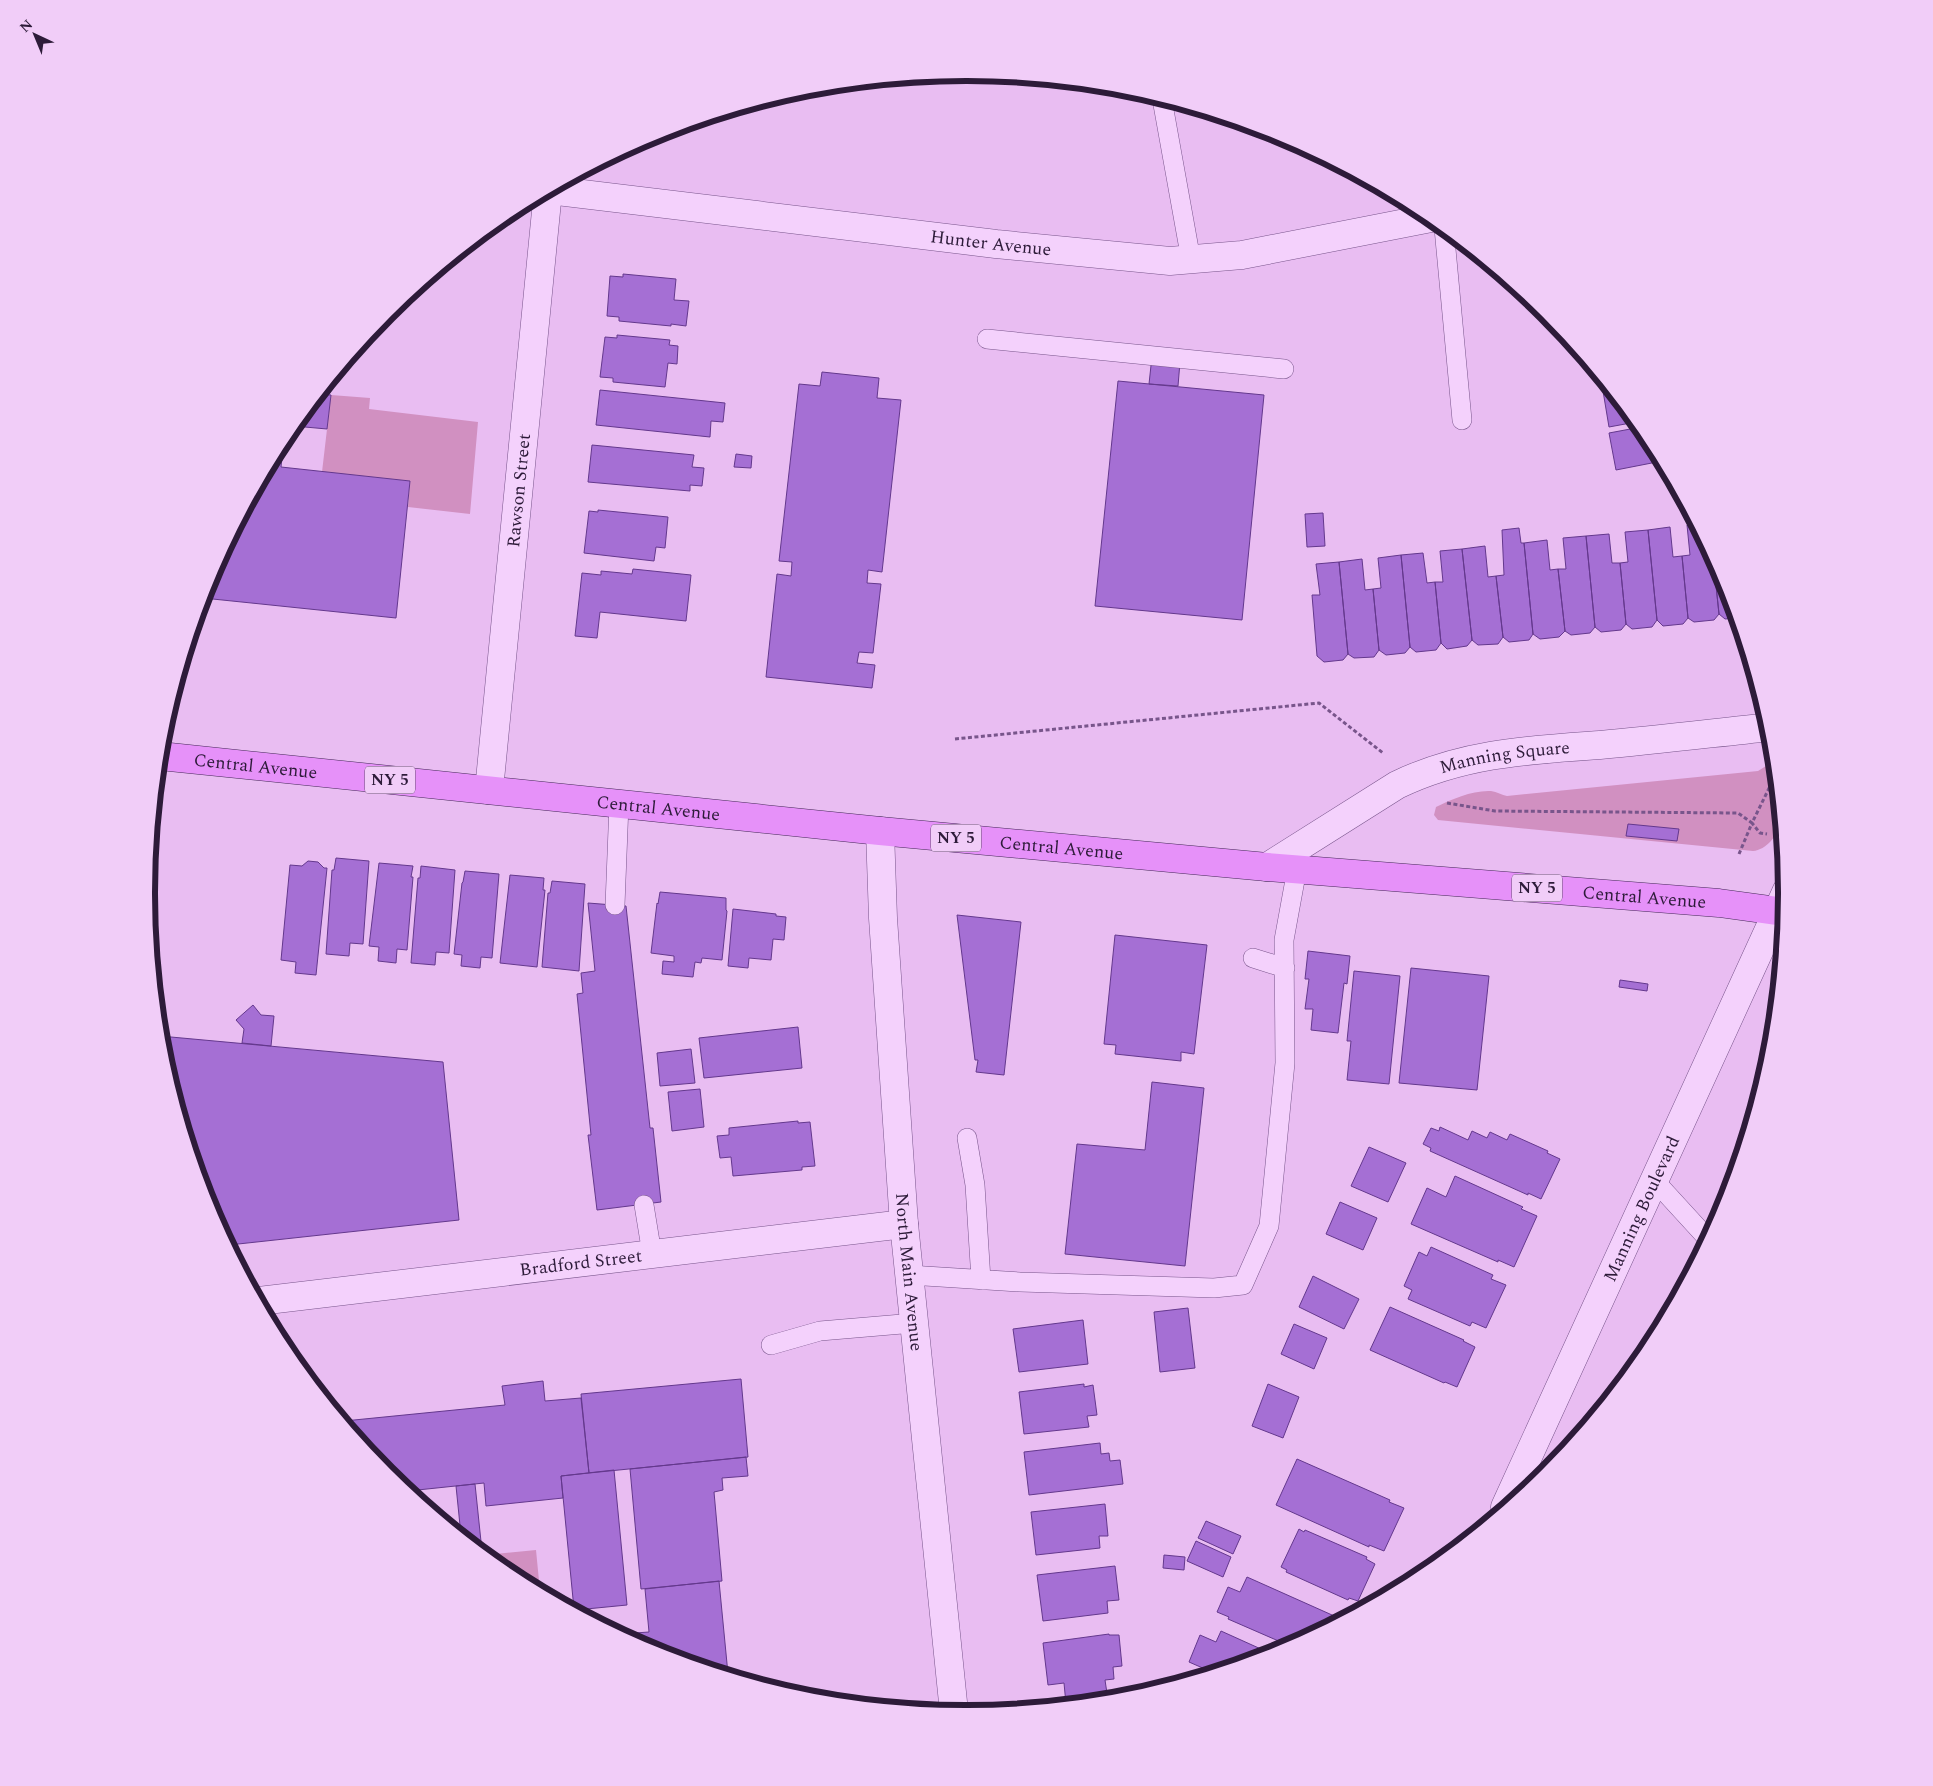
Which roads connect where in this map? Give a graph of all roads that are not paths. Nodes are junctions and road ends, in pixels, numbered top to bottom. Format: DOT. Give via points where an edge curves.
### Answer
graph roads {
  1 [pos="1163,106"];
  2 [pos="559,191"];
  3 [pos="548,198"];
  4 [pos="1420,220"];
  5 [pos="1445,238"];
  6 [pos="1191,260"];
  7 [pos="987,339"];
  8 [pos="1284,369"];
  9 [pos="1462,420"];
  10 [pos="1762,729"];
  11 [pos="167,757"];
  12 [pos="488,790"];
  13 [pos="620,804"];
  14 [pos="880,831"];
  15 [pos="1267,867"];
  16 [pos="1297,869"];
  17 [pos="1778,904"];
  18 [pos="615,905"];
  19 [pos="1778,916"];
  20 [pos="1253,958"];
  21 [pos="1285,968"];
  22 [pos="967,1138"];
  23 [pos="1654,1180"];
  24 [pos="644,1204"];
  25 [pos="904,1224"];
  26 [pos="1703,1234"];
  27 [pos="652,1254"];
  28 [pos="909,1275"];
  29 [pos="981,1280"];
  30 [pos="265,1300"];
  31 [pos="914,1323"];
  32 [pos="771,1345"];
  33 [pos="1510,1495"];
  34 [pos="953,1705"];
  1 -- 6 [label="lane"];
  2 -- 6 [label="street, Hunter Avenue" via="996,244 1170,261"];
  3 -- 12 [label="street, Rawson Street"];
  4 -- 6 [label="street, Hunter Avenue" via="1242,255"];
  5 -- 9 [label="lane"];
  7 -- 8 [label="lane"];
  10 -- 15 [label="street, Manning Square" via="1526,750 1459,762 1414,777 1386,791"];
  11 -- 12 [label="main road, Central Avenue / NY 5"];
  12 -- 13 [label="main road, Central Avenue / NY 5"];
  13 -- 14 [label="main road, Central Avenue / NY 5"];
  13 -- 18 [label="lane"];
  14 -- 15 [label="main road, Central Avenue / NY 5"];
  14 -- 25 [label="street, North Main Avenue"];
  15 -- 16 [label="main road, Central Avenue / NY 5"];
  16 -- 17 [label="main road, Central Avenue / NY 5"];
  16 -- 21 [label="lane" via="1284,940"];
  19 -- 23 [label="street, Manning Boulevard"];
  20 -- 21 [label="lane"];
  21 -- 29 [label="lane" via="1285,1063 1269,1226 1243,1286 1214,1288"];
  22 -- 29 [label="lane" via="975,1185"];
  23 -- 26 [label="lane"];
  23 -- 33 [label="street, Manning Boulevard"];
  24 -- 27 [label="lane"];
  25 -- 27 [label="street, Bradford Street"];
  25 -- 28 [label="street, North Main Avenue"];
  27 -- 30 [label="street, Bradford Street"];
  28 -- 29 [label="lane"];
  28 -- 31 [label="street, North Main Avenue"];
  31 -- 32 [label="lane" via="820,1331"];
  31 -- 34 [label="street, North Main Avenue"];
}
